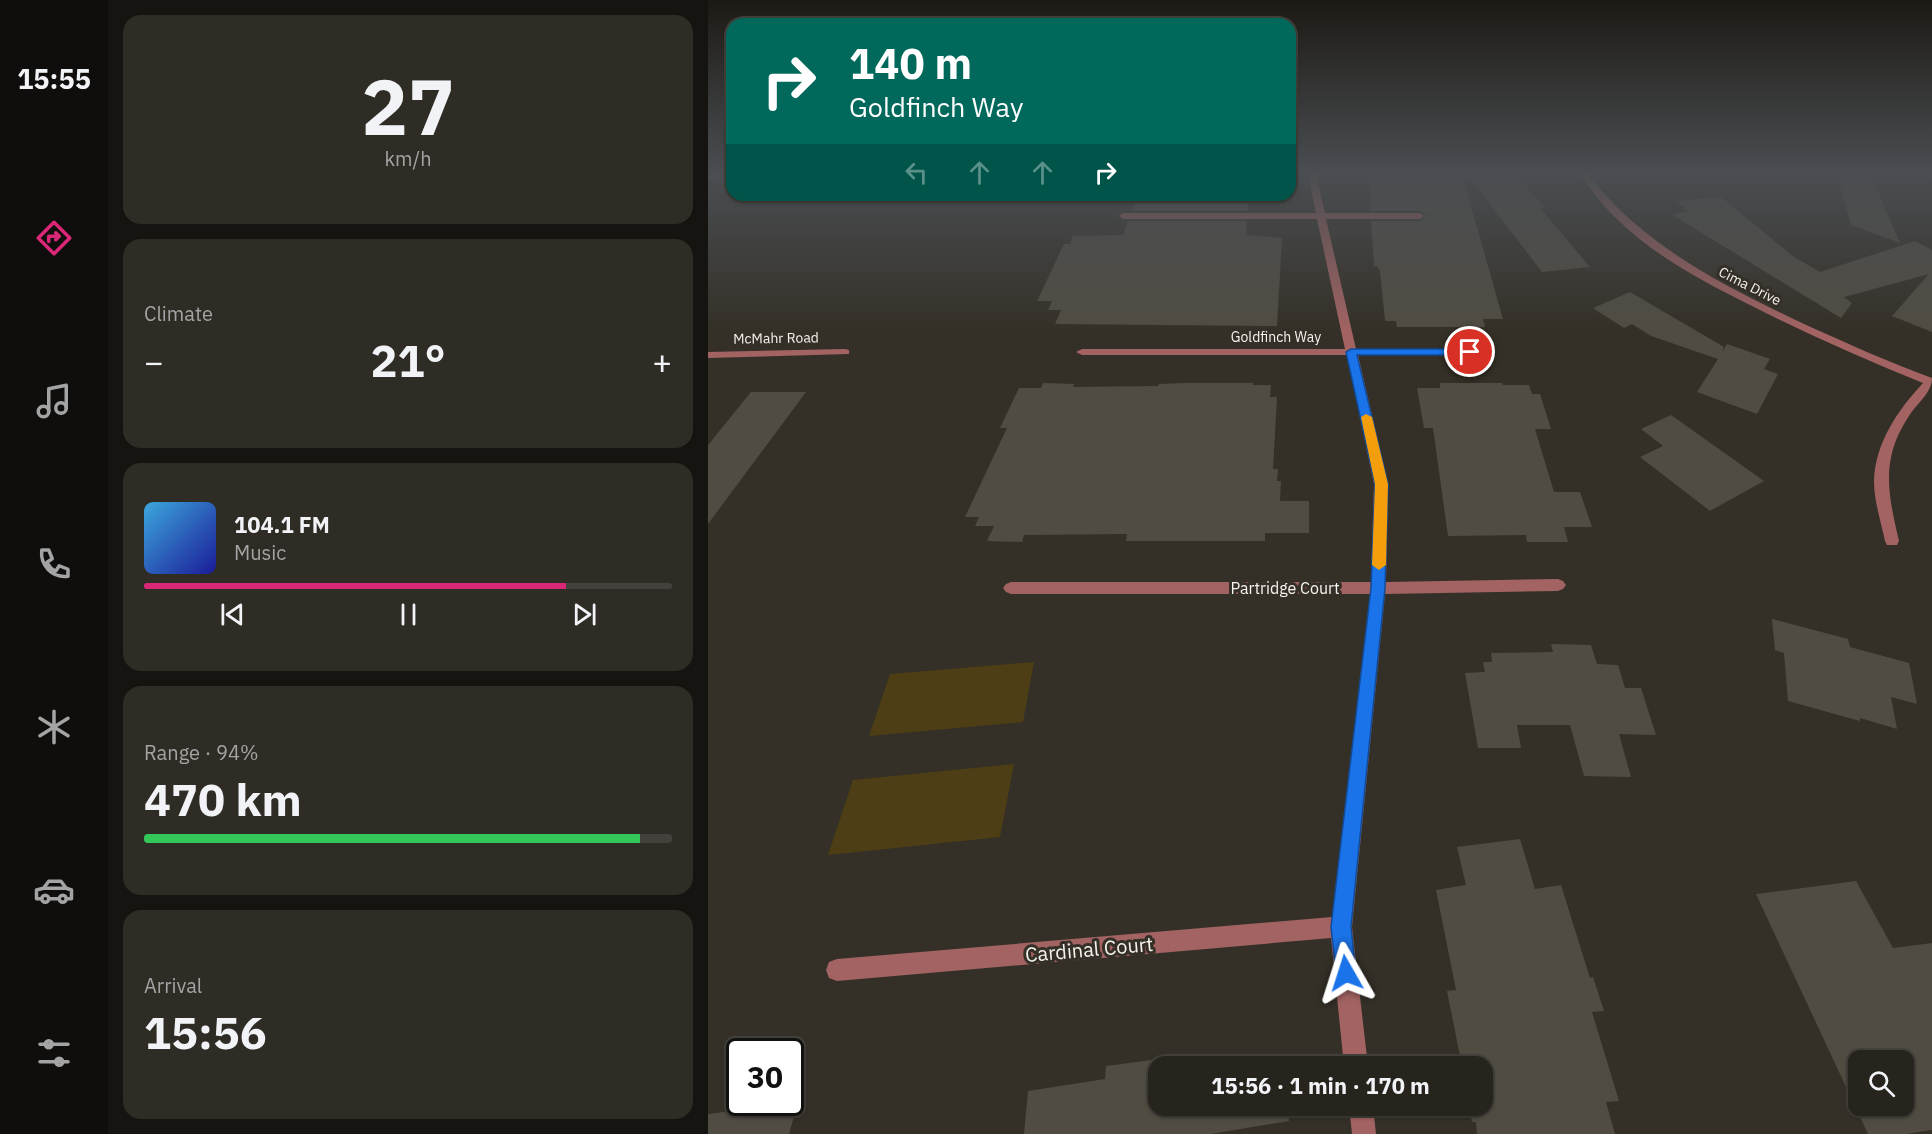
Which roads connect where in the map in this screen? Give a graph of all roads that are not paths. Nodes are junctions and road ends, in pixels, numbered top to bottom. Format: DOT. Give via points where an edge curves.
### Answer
graph roads {
  1 [pos="1323,227"];
  2 [pos="1632,227"];
  3 [pos="845,352"];
  4 [pos="1082,352"];
  5 [pos="1351,352"];
  6 [pos="1470,352"];
  7 [pos="708,355"];
  8 [pos="1931,382"];
  9 [pos="1892,541"];
  10 [pos="1558,585"];
  11 [pos="1011,588"];
  12 [pos="1378,588"];
  13 [pos="1341,927"];
  14 [pos="837,970"];
  15 [pos="1355,1056"];
  16 [pos="1362,1116"];
  17 [pos="1364,1134"];
  1 -- 5 [label="street"];
  2 -- 8 [label="street, Cima Drive" via="1719,286 1833,342"];
  3 -- 7 [label="street, McMahr Road"];
  4 -- 5 [label="street, Goldfinch Way"];
  5 -- 6 [label="street, Goldfinch Way"];
  5 -- 12 [label="street" via="1382,484"];
  8 -- 9 [label="street" via="1906,408 1887,445 1881,482"];
  10 -- 12 [label="street, Partridge Court"];
  11 -- 12 [label="street, Partridge Court"];
  12 -- 13 [label="street"];
  13 -- 14 [label="street, Cardinal Court"];
  13 -- 15 [label="street"];
  16 -- 17 [label="street"];
}
